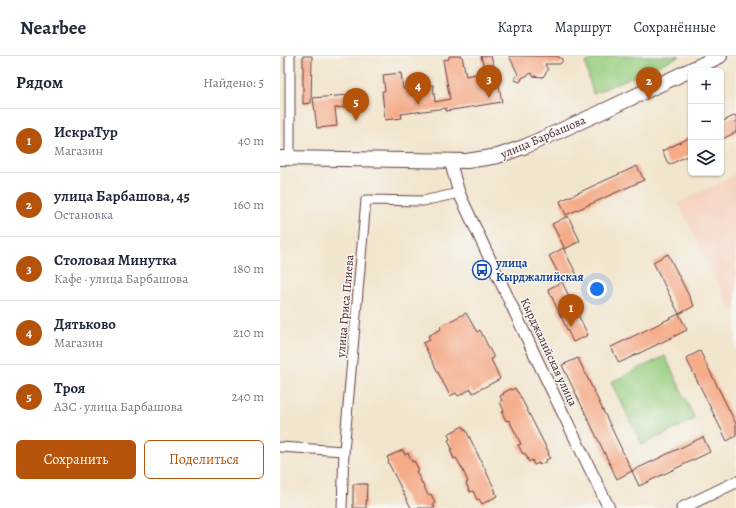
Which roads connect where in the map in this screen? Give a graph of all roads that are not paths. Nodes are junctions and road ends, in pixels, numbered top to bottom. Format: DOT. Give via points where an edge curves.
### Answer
graph roads {
  1 [pos="290,56"];
  2 [pos="720,56"];
  3 [pos="285,158"];
  4 [pos="450,161"];
  5 [pos="459,193"];
  6 [pos="280,447"];
  7 [pos="344,451"];
  8 [pos="736,482"];
  9 [pos="342,508"];
  10 [pos="609,508"];
  11 [pos="682,508"];
  1 -- 3 [label="street"];
  2 -- 4 [label="main road, улица Барбашова" via="526,146 498,156"];
  3 -- 4 [label="main road, улица Барбашова"];
  4 -- 5 [label="street, Кырджалийская улица"];
  5 -- 7 [label="street, улица Гриса Плиева" via="423,201 366,200"];
  5 -- 10 [label="street, Кырджалийская улица"];
  6 -- 7 [label="street"];
  7 -- 9 [label="street, улица Гриса Плиева"];
  8 -- 11 [label="street"];
}
